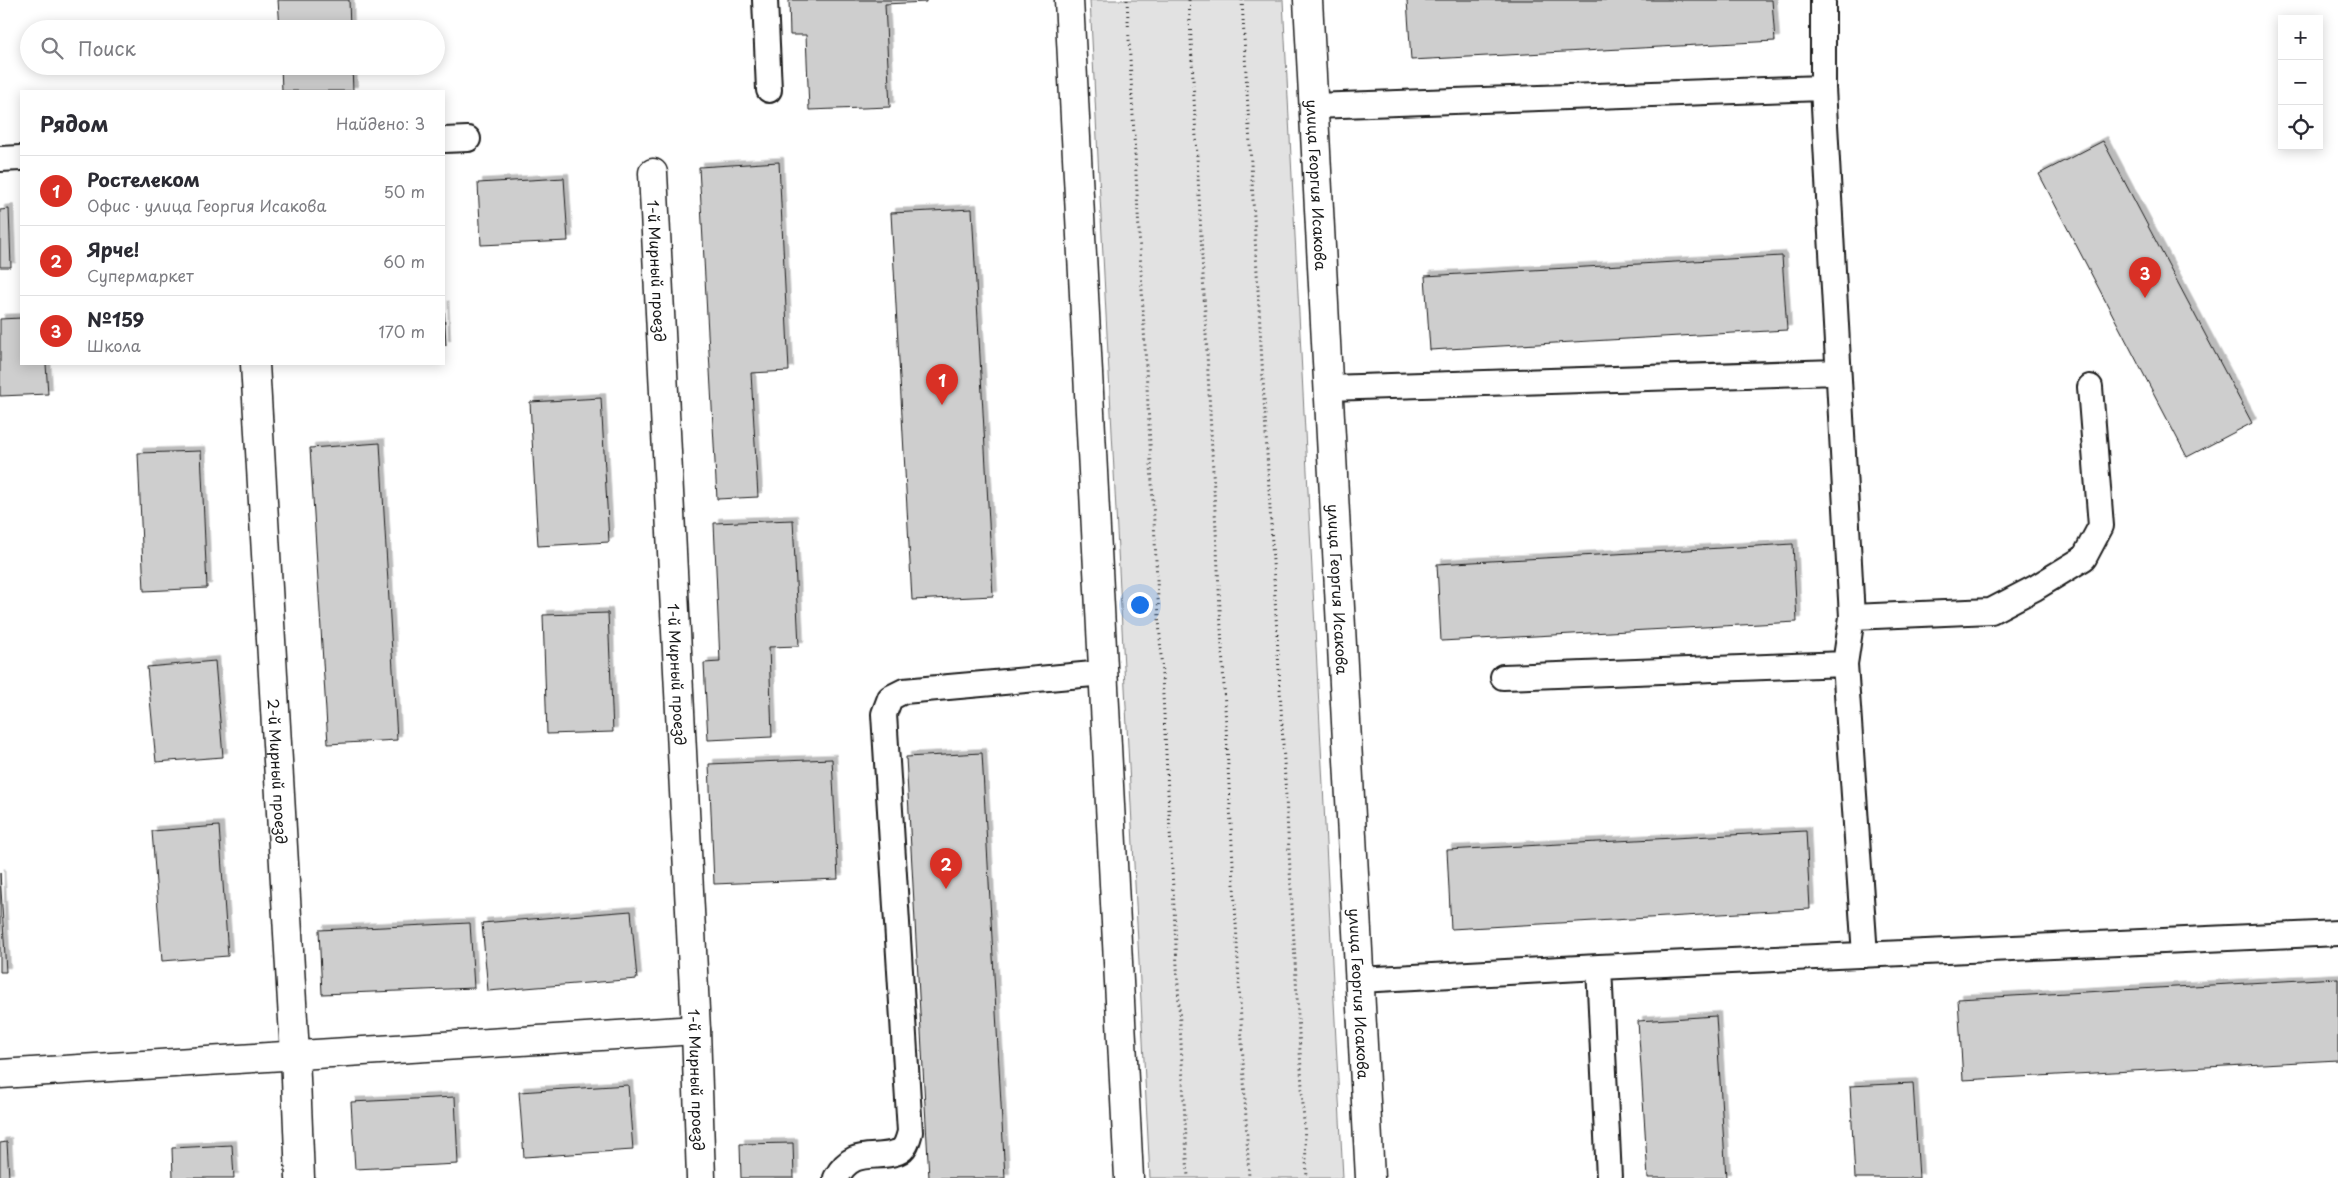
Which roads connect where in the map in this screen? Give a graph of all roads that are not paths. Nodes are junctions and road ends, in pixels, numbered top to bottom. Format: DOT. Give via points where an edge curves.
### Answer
graph roads {
  1 [pos="765,0"];
  2 [pos="1069,0"];
  3 [pos="1308,0"];
  4 [pos="1823,0"];
  5 [pos="1823,88"];
  6 [pos="768,90"];
  7 [pos="1313,106"];
  8 [pos="468,139"];
  9 [pos="445,140"];
  10 [pos="20,158"];
  11 [pos="0,159"];
  12 [pos="653,173"];
  13 [pos="255,365"];
  14 [pos="1838,372"];
  15 [pos="2090,387"];
  16 [pos="1328,388"];
  17 [pos="1852,617"];
  18 [pos="1846,664"];
  19 [pos="1104,673"];
  20 [pos="1503,677"];
  21 [pos="2338,932"];
  22 [pos="1865,955"];
  23 [pos="1598,967"];
  24 [pos="1359,980"];
  25 [pos="696,1030"];
  26 [pos="295,1054"];
  27 [pos="0,1074"];
  28 [pos="300,1178"];
  29 [pos="701,1178"];
  30 [pos="836,1178"];
  31 [pos="1130,1178"];
  32 [pos="1370,1178"];
  33 [pos="1609,1178"];
  1 -- 6 [label="lane"];
  2 -- 19 [label="street"];
  3 -- 7 [label="street, улица Георгия Исакова"];
  4 -- 5 [label="lane"];
  5 -- 7 [label="lane"];
  5 -- 14 [label="lane"];
  7 -- 16 [label="street, улица Георгия Исакова"];
  8 -- 9 [label="lane"];
  10 -- 11 [label="lane"];
  12 -- 25 [label="street, 1-й Мирный проезд"];
  13 -- 26 [label="street, 2-й Мирный проезд"];
  14 -- 16 [label="lane"];
  14 -- 17 [label="lane"];
  15 -- 17 [label="lane" via="2101,526 2084,558 1991,611"];
  16 -- 24 [label="street, улица Георгия Исакова"];
  17 -- 18 [label="lane"];
  18 -- 20 [label="lane"];
  18 -- 22 [label="lane"];
  19 -- 30 [label="lane" via="904,691 890,698 884,714 910,1132 899,1152 857,1157"];
  19 -- 31 [label="street"];
  21 -- 22 [label="lane"];
  22 -- 23 [label="lane"];
  23 -- 24 [label="lane"];
  23 -- 33 [label="lane"];
  24 -- 32 [label="street, улица Георгия Исакова"];
  25 -- 26 [label="street"];
  25 -- 29 [label="street, 1-й Мирный проезд"];
  26 -- 27 [label="street"];
  26 -- 28 [label="street, 2-й Мирный проезд"];
}
